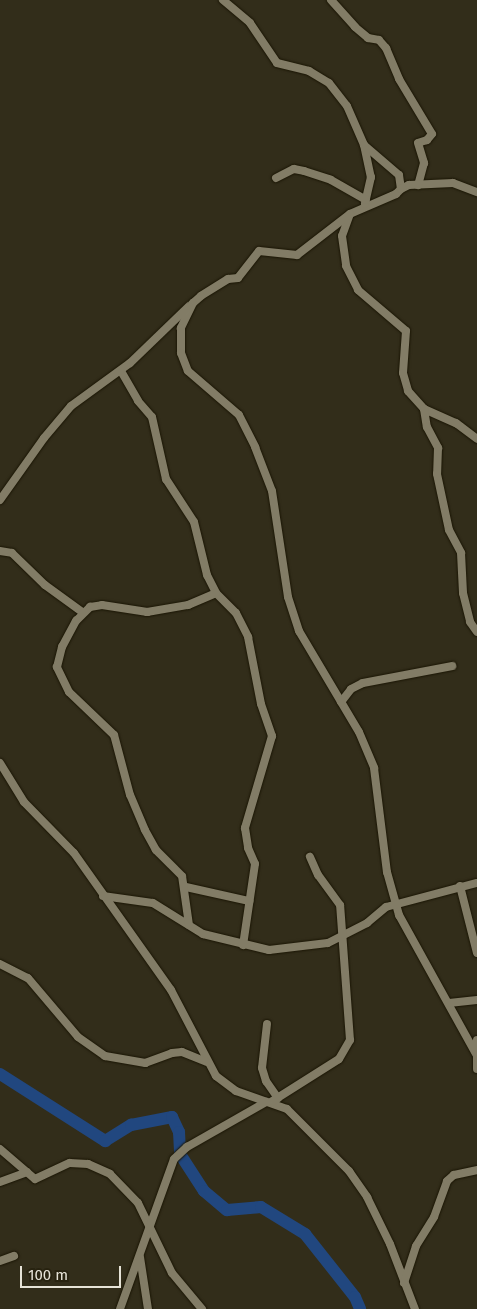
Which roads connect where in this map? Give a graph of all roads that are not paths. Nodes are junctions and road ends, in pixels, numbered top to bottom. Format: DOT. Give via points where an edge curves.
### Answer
graph roads {
  1 [pos="223,0"];
  2 [pos="332,0"];
  3 [pos="364,145"];
  4 [pos="276,178"];
  5 [pos="418,186"];
  6 [pos="401,189"];
  7 [pos="477,192"];
  8 [pos="365,204"];
  9 [pos="350,214"];
  10 [pos="193,303"];
  11 [pos="121,371"];
  12 [pos="424,409"];
  13 [pos="477,439"];
  14 [pos="0,500"];
  15 [pos="0,551"];
  16 [pos="216,593"];
  17 [pos="82,612"];
  18 [pos="477,632"];
  19 [pos="452,666"];
  20 [pos="341,702"];
  21 [pos="0,763"];
  22 [pos="310,857"];
  23 [pos="477,883"];
  24 [pos="460,886"];
  25 [pos="186,887"];
  26 [pos="103,896"];
  27 [pos="248,901"];
  28 [pos="398,906"];
  29 [pos="189,926"];
  30 [pos="341,937"];
  31 [pos="243,945"];
  32 [pos="477,952"];
  33 [pos="0,964"];
  34 [pos="477,1000"];
  35 [pos="449,1003"];
  36 [pos="267,1024"];
  37 [pos="477,1040"];
  38 [pos="476,1054"];
  39 [pos="207,1062"];
  40 [pos="477,1070"];
  41 [pos="272,1101"];
  42 [pos="0,1149"];
  43 [pos="477,1170"];
  44 [pos="27,1172"];
  45 [pos="0,1182"];
  46 [pos="149,1221"];
  47 [pos="140,1254"];
  48 [pos="14,1256"];
  49 [pos="0,1261"];
  50 [pos="404,1283"];
  51 [pos="120,1309"];
  52 [pos="148,1309"];
  53 [pos="202,1309"];
  54 [pos="415,1309"];
  1 -- 3 [label="street" via="250,23 277,63 309,71 329,83 347,106"];
  2 -- 5 [label="street" via="355,27 368,38 380,40 386,48 399,79 432,134 418,143 424,163"];
  3 -- 6 [label="street" via="399,175"];
  3 -- 8 [label="street" via="371,177"];
  4 -- 8 [label="street" via="294,169 304,171 331,180"];
  5 -- 6 [label="street" via="409,185"];
  5 -- 7 [label="street" via="453,183"];
  6 -- 8 [label="street" via="382,202"];
  8 -- 9 [label="street"];
  9 -- 10 [label="street" via="297,255 259,251 238,278 228,279"];
  9 -- 12 [label="street" via="342,236 350,280 367,299 400,322 406,331 403,373 408,391"];
  10 -- 11 [label="street"];
  10 -- 20 [label="street" via="179,337 185,364 247,427 272,491 288,597 299,631"];
  11 -- 14 [label="street" via="70,406"];
  11 -- 16 [label="street" via="138,402 152,417 166,479 194,522 201,559"];
  12 -- 13 [label="street" via="456,423"];
  12 -- 18 [label="street" via="427,427 438,448 437,474 449,530 461,553 463,593 470,622"];
  15 -- 17 [label="street" via="12,553 45,585"];
  16 -- 17 [label="street" via="175,608 147,612 95,605"];
  16 -- 27 [label="street" via="236,613 248,637 261,704 272,736 246,828 248,848 255,864"];
  17 -- 25 [label="street" via="58,657 60,677 68,692 114,735 130,795 145,830 156,850 182,876"];
  19 -- 20 [label="street" via="363,683 351,689"];
  20 -- 28 [label="street" via="359,732 374,768 386,872"];
  21 -- 26 [label="street" via="24,802 69,847"];
  22 -- 30 [label="street" via="316,872 340,905"];
  23 -- 24 [label="street"];
  24 -- 28 [label="street"];
  24 -- 32 [label="street"];
  25 -- 27 [label="street"];
  25 -- 29 [label="street"];
  26 -- 29 [label="street" via="153,902"];
  26 -- 39 [label="street" via="171,990"];
  27 -- 31 [label="street"];
  28 -- 30 [label="street" via="386,907 367,923"];
  28 -- 35 [label="street" via="405,927"];
  29 -- 31 [label="street" via="203,934"];
  30 -- 31 [label="street" via="287,950"];
  30 -- 41 [label="street" via="349,1015 348,1046 339,1059"];
  33 -- 39 [label="street" via="28,978 78,1037 105,1056 145,1063 182,1052"];
  34 -- 35 [label="street"];
  35 -- 38 [label="street"];
  36 -- 41 [label="street" via="262,1068"];
  37 -- 38 [label="street"];
  38 -- 40 [label="street"];
  39 -- 41 [label="street" via="228,1087"];
  41 -- 46 [label="street" via="187,1146 174,1159"];
  41 -- 50 [label="street" via="287,1109 315,1134 359,1184 390,1244"];
  42 -- 44 [label="street"];
  43 -- 50 [label="street" via="452,1175 447,1181 434,1217 416,1246"];
  44 -- 45 [label="street"];
  44 -- 46 [label="street" via="39,1179 70,1163 88,1164 116,1180 138,1203"];
  46 -- 47 [label="street"];
  46 -- 53 [label="street" via="172,1274"];
  47 -- 51 [label="street"];
  47 -- 52 [label="street"];
  48 -- 49 [label="street"];
  50 -- 54 [label="street"];
}
